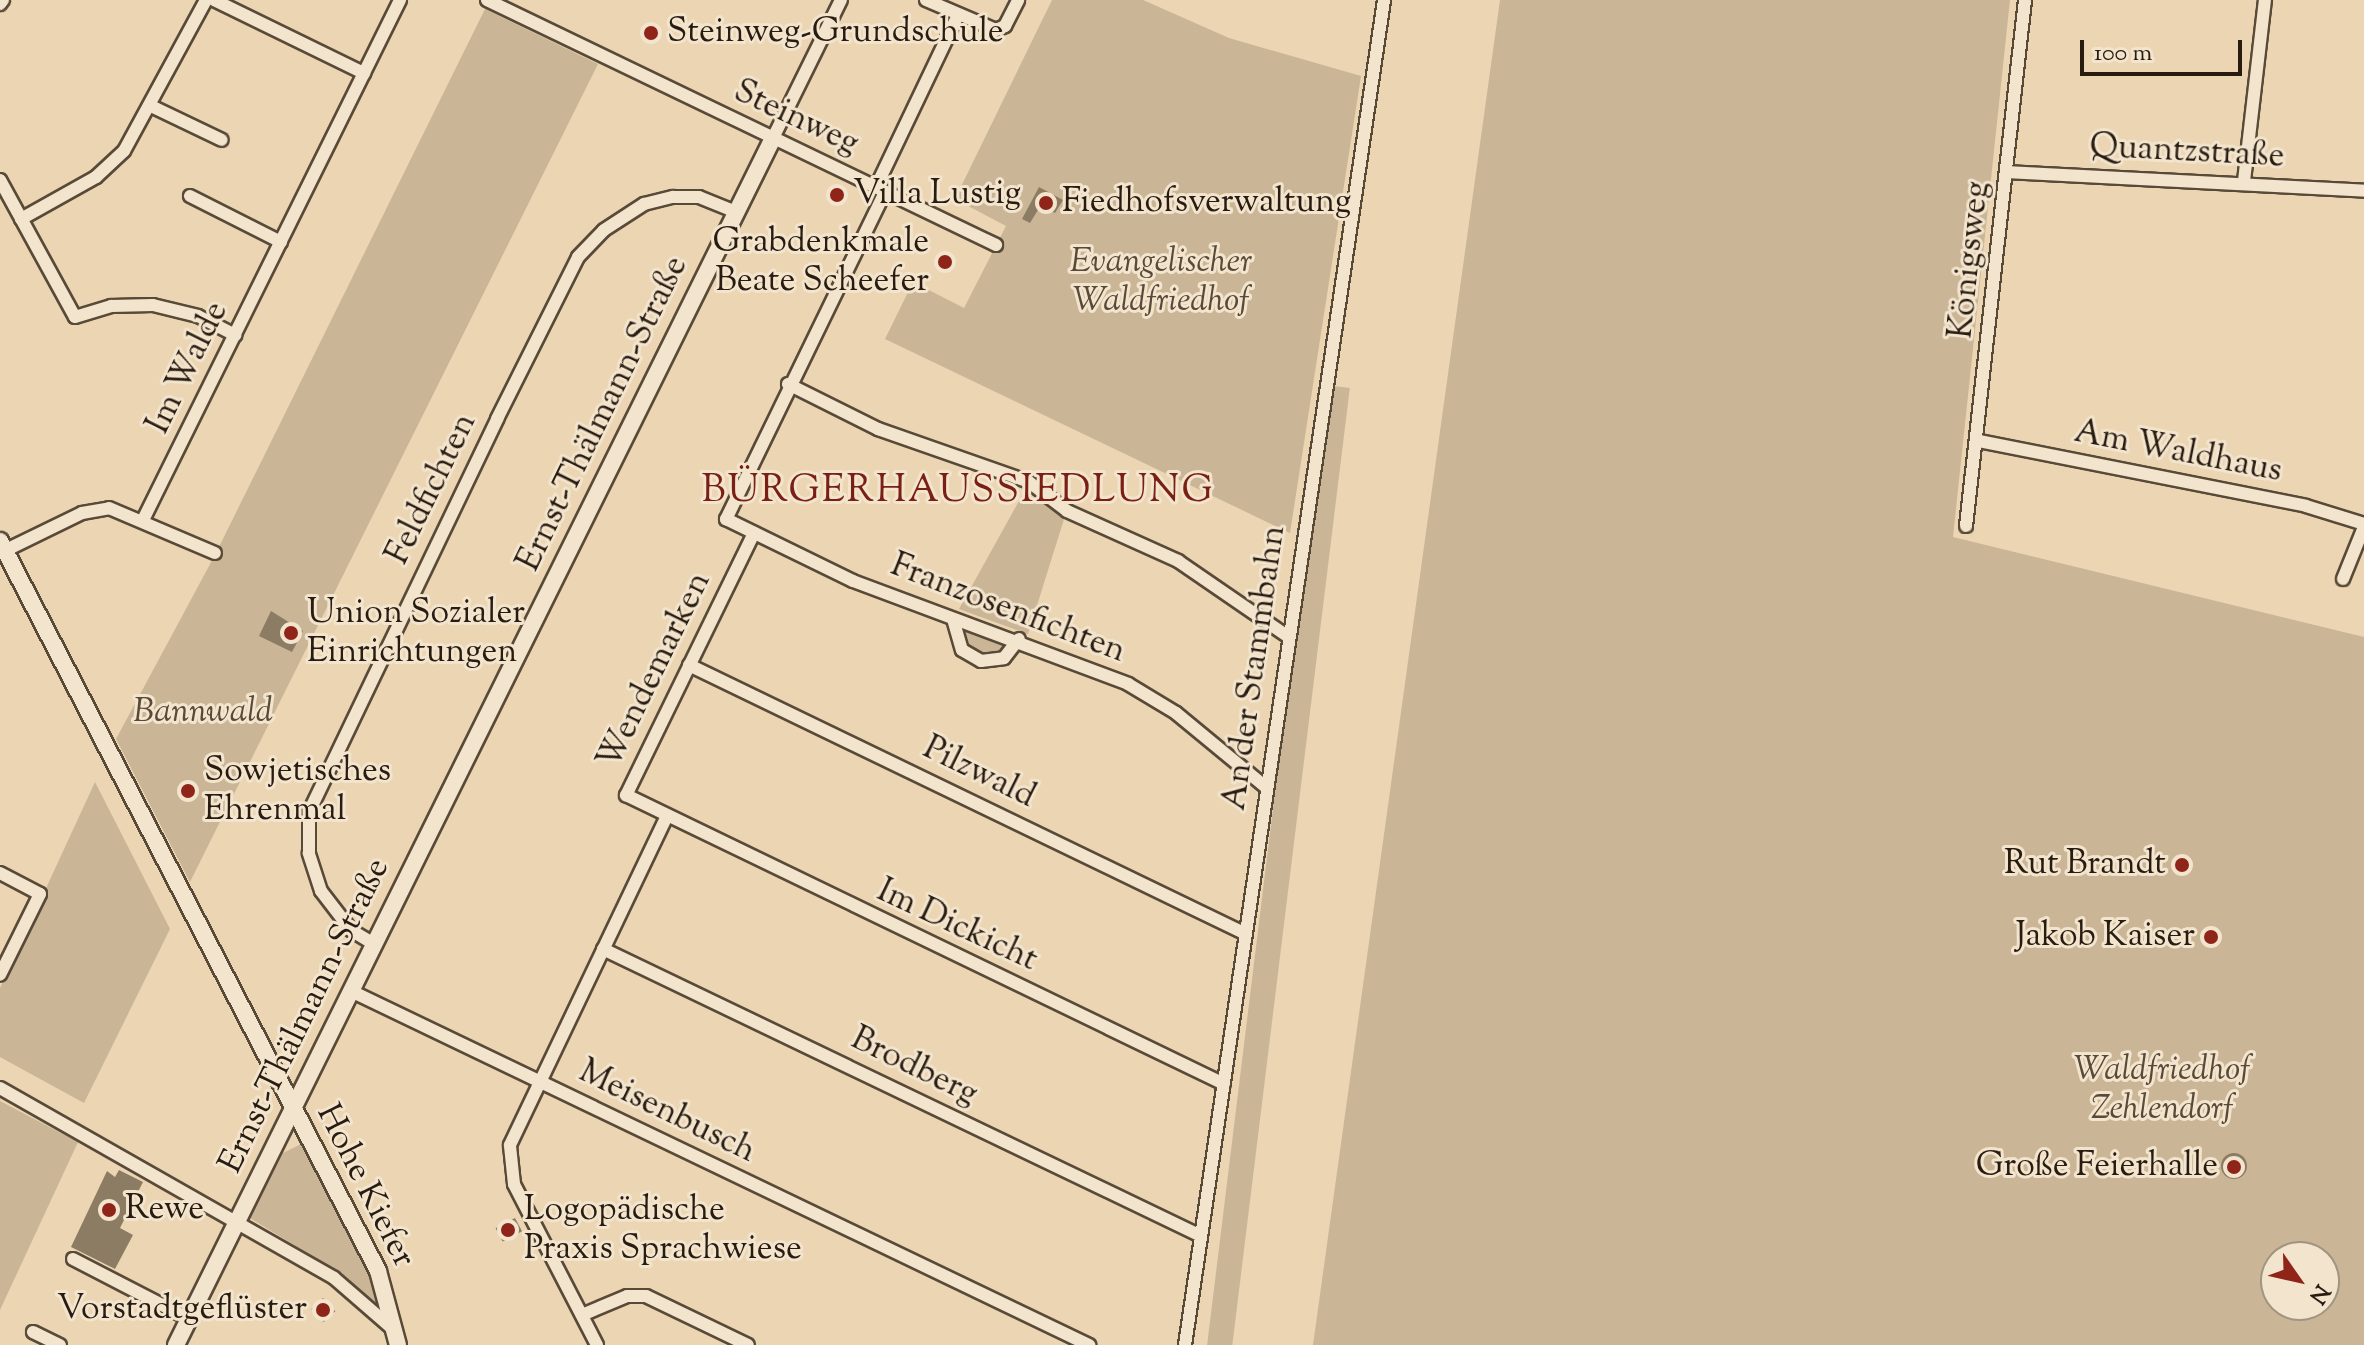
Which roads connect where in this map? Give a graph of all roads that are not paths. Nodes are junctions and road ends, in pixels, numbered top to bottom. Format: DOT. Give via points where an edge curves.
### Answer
graph roads {
  1 [pos="206,0"];
  2 [pos="214,0"];
  3 [pos="400,0"];
  4 [pos="487,0"];
  5 [pos="841,0"];
  6 [pos="926,0"];
  7 [pos="1018,0"];
  8 [pos="1384,0"];
  9 [pos="2025,0"];
  10 [pos="2265,0"];
  11 [pos="958,15"];
  12 [pos="364,73"];
  13 [pos="153,107"];
  14 [pos="773,138"];
  15 [pos="222,140"];
  16 [pos="2007,172"];
  17 [pos="0,180"];
  18 [pos="2244,181"];
  19 [pos="880,189"];
  20 [pos="2364,191"];
  21 [pos="190,196"];
  22 [pos="736,212"];
  23 [pos="21,219"];
  24 [pos="281,242"];
  25 [pos="996,245"];
  26 [pos="235,335"];
  27 [pos="788,384"];
  28 [pos="1979,441"];
  29 [pos="144,518"];
  30 [pos="2364,525"];
  31 [pos="1966,526"];
  32 [pos="754,533"];
  33 [pos="2,548"];
  34 [pos="215,553"];
  35 [pos="2343,579"];
  36 [pos="953,619"];
  37 [pos="1287,636"];
  38 [pos="1019,639"];
  39 [pos="689,665"];
  40 [pos="1267,788"];
  41 [pos="666,818"];
  42 [pos="0,873"];
  43 [pos="1244,933"];
  44 [pos="374,944"];
  45 [pos="603,949"];
  46 [pos="0,975"];
  47 [pos="351,991"];
  48 [pos="540,1083"];
  49 [pos="1224,1084"];
  50 [pos="0,1088"];
  51 [pos="292,1109"];
  52 [pos="237,1221"];
  53 [pos="1201,1236"];
  54 [pos="73,1259"];
  55 [pos="582,1315"];
  56 [pos="189,1319"];
  57 [pos="33,1332"];
  58 [pos="396,1339"];
  59 [pos="60,1345"];
  60 [pos="176,1345"];
  61 [pos="597,1345"];
  62 [pos="748,1345"];
  63 [pos="1089,1345"];
  64 [pos="1185,1345"];
  1 -- 13 [label="street"];
  2 -- 12 [label="street"];
  3 -- 12 [label="street, Im Walde"];
  4 -- 14 [label="street, Steinweg"];
  5 -- 14 [label="street"];
  6 -- 11 [label="street"];
  7 -- 11 [label="street" via="1005,26 996,30"];
  8 -- 37 [label="street, An der Stammbahn"];
  9 -- 16 [label="street, Königsweg"];
  10 -- 18 [label="street"];
  11 -- 19 [label="street"];
  12 -- 24 [label="street, Im Walde"];
  13 -- 15 [label="street"];
  13 -- 23 [label="street" via="111,164"];
  14 -- 19 [label="street, Steinweg"];
  14 -- 22 [label="street, Ernst-Thälmann-Straße"];
  16 -- 18 [label="street, Quantzstraße"];
  16 -- 28 [label="street, Königsweg"];
  17 -- 23 [label="street"];
  18 -- 20 [label="street, Quantzstraße"];
  19 -- 25 [label="street, Steinweg"];
  19 -- 27 [label="street"];
  21 -- 24 [label="street"];
  22 -- 44 [label="street, Ernst-Thälmann-Straße"];
  22 -- 44 [label="street, Feldfichten" via="699,197 673,197 644,204 604,230 578,257 490,433 309,812 309,853 321,891 343,922"];
  23 -- 26 [label="street" via="75,317 111,306 153,305 198,316"];
  24 -- 26 [label="street, Im Walde"];
  26 -- 29 [label="street, Im Walde"];
  27 -- 32 [label="street" via="726,515"];
  27 -- 37 [label="street" via="931,451 1029,482 1067,511 1178,561"];
  28 -- 30 [label="street, Am Waldhaus" via="2306,506"];
  28 -- 31 [label="street, Königsweg"];
  29 -- 33 [label="street" via="119,509 95,510"];
  29 -- 34 [label="street"];
  30 -- 35 [label="street"];
  32 -- 36 [label="street, Franzosenfichten"];
  32 -- 39 [label="street, Wendemarken"];
  33 -- 51 [label="street, Hohe Kiefer"];
  36 -- 38 [label="street, Franzosenfichten"];
  36 -- 38 [label="street" via="962,650 981,661 1004,658"];
  37 -- 40 [label="street, An der Stammbahn"];
  38 -- 40 [label="street, Franzosenfichten" via="1079,661 1176,713"];
  39 -- 41 [label="street, Wendemarken" via="626,795"];
  39 -- 43 [label="street, Pilzwald"];
  40 -- 43 [label="street, An der Stammbahn"];
  41 -- 45 [label="street"];
  41 -- 49 [label="street, Im Dickicht"];
  42 -- 46 [label="street" via="40,894"];
  43 -- 49 [label="street, An der Stammbahn"];
  44 -- 47 [label="street, Ernst-Thälmann-Straße"];
  45 -- 48 [label="street"];
  45 -- 53 [label="street, Brodberg"];
  47 -- 48 [label="street, Meisenbusch"];
  47 -- 51 [label="street, Ernst-Thälmann-Straße"];
  48 -- 55 [label="street" via="513,1134 509,1162"];
  48 -- 63 [label="street, Meisenbusch"];
  49 -- 53 [label="street, An der Stammbahn"];
  50 -- 52 [label="street"];
  51 -- 52 [label="street, Ernst-Thälmann-Straße"];
  51 -- 58 [label="street, Hohe Kiefer" via="378,1271"];
  52 -- 56 [label="street, Ernst-Thälmann-Straße"];
  52 -- 58 [label="street" via="334,1278"];
  53 -- 64 [label="street, An der Stammbahn"];
  54 -- 56 [label="street"];
  55 -- 61 [label="street"];
  55 -- 62 [label="street" via="627,1296 646,1296"];
  56 -- 60 [label="street, Ernst-Thälmann-Straße"];
  57 -- 59 [label="street"];
}
